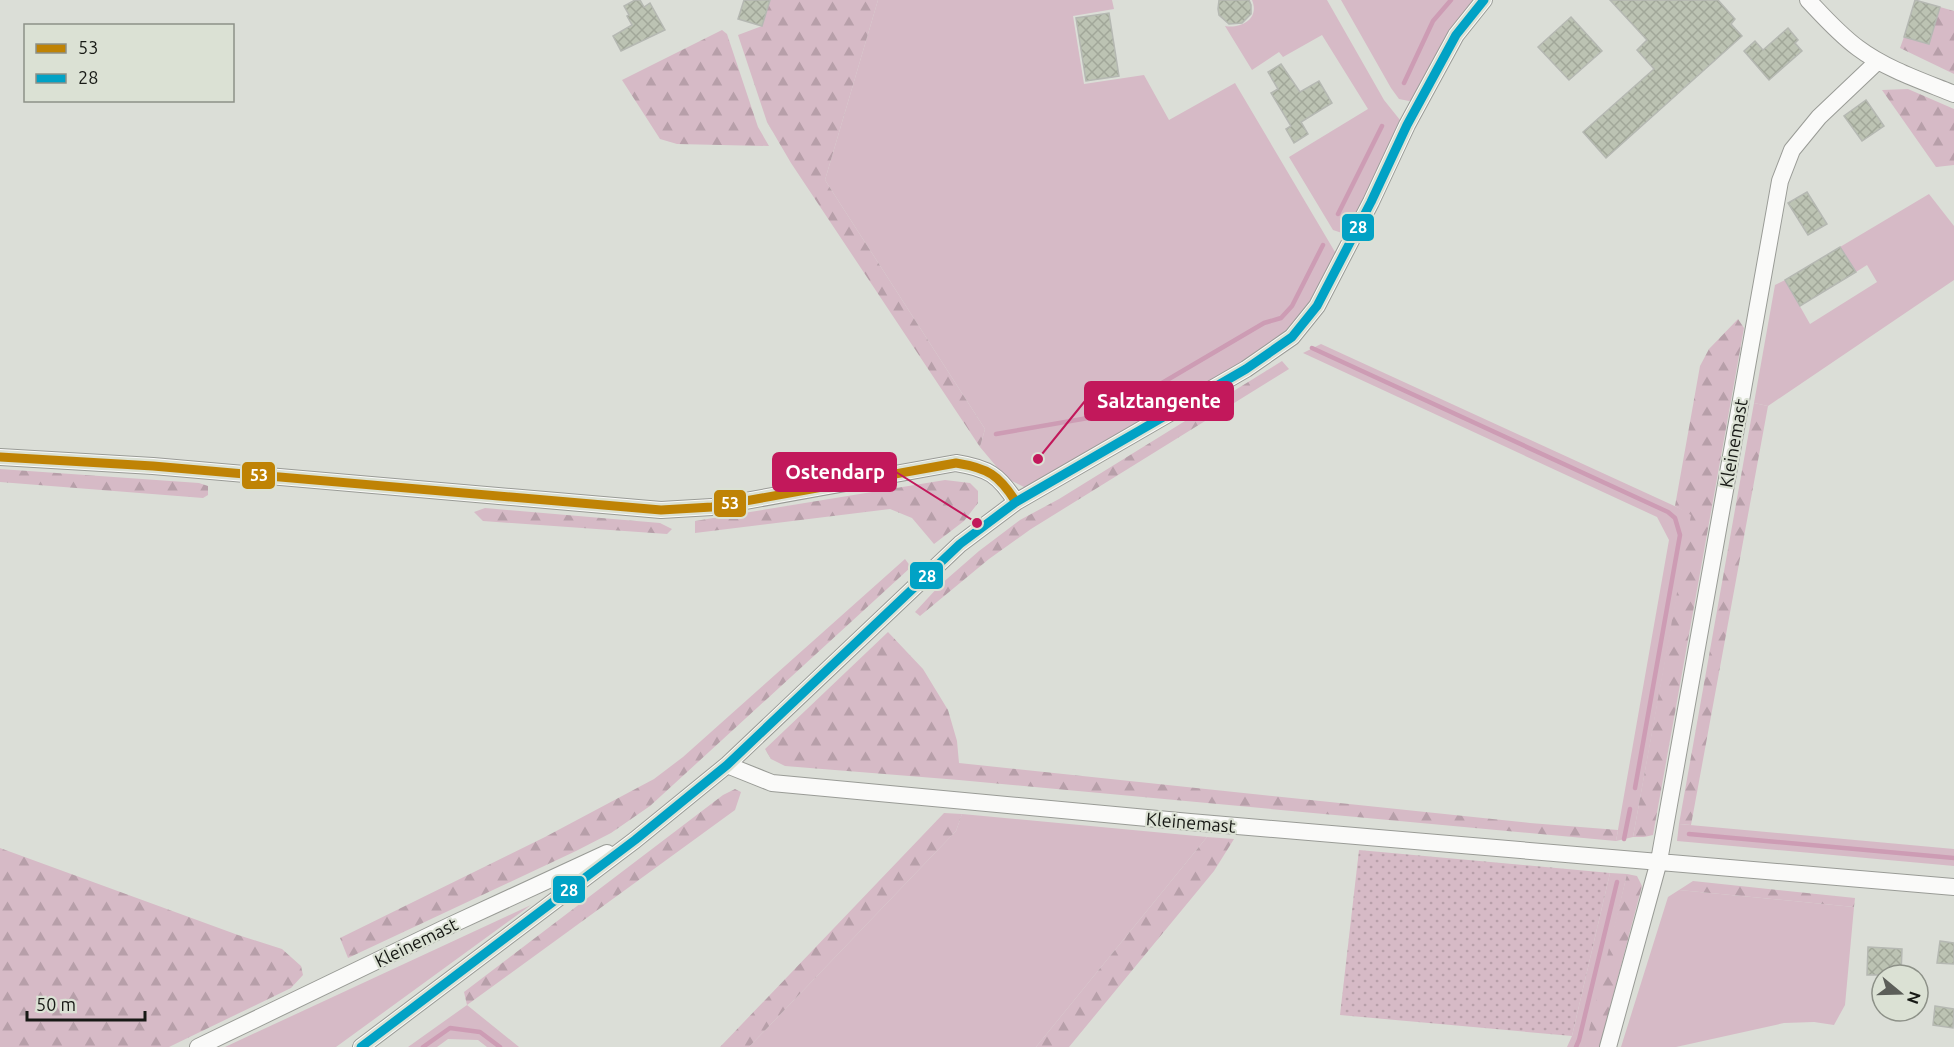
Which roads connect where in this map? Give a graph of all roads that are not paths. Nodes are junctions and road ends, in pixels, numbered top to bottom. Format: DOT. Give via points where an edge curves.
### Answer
graph roads {
  1 [pos="1484,0"];
  2 [pos="1808,0"];
  3 [pos="1878,61"];
  4 [pos="1954,94"];
  5 [pos="0,456"];
  6 [pos="1016,502"];
  7 [pos="727,765"];
  8 [pos="635,840"];
  9 [pos="1659,861"];
  10 [pos="1954,887"];
  11 [pos="198,1047"];
  12 [pos="361,1047"];
  13 [pos="1608,1047"];
  1 -- 6 [label="street, Kleinemast" via="1444,56 1317,306 1292,337 1246,369"];
  2 -- 3 [label="street" via="1835,29"];
  3 -- 4 [label="street"];
  3 -- 9 [label="street, Kleinemast" via="1819,117 1792,150 1780,181"];
  5 -- 6 [label="street" via="661,510 712,507 957,463 986,470 1004,483"];
  6 -- 7 [label="street, Kleinemast" via="960,544"];
  7 -- 8 [label="street, Kleinemast"];
  7 -- 9 [label="street, Kleinemast" via="772,783"];
  8 -- 11 [label="street, Kleinemast"];
  8 -- 12 [label="street, Kleinemast"];
  9 -- 10 [label="street, Kleinemast"];
  9 -- 13 [label="street, Kleinemast"];
}
